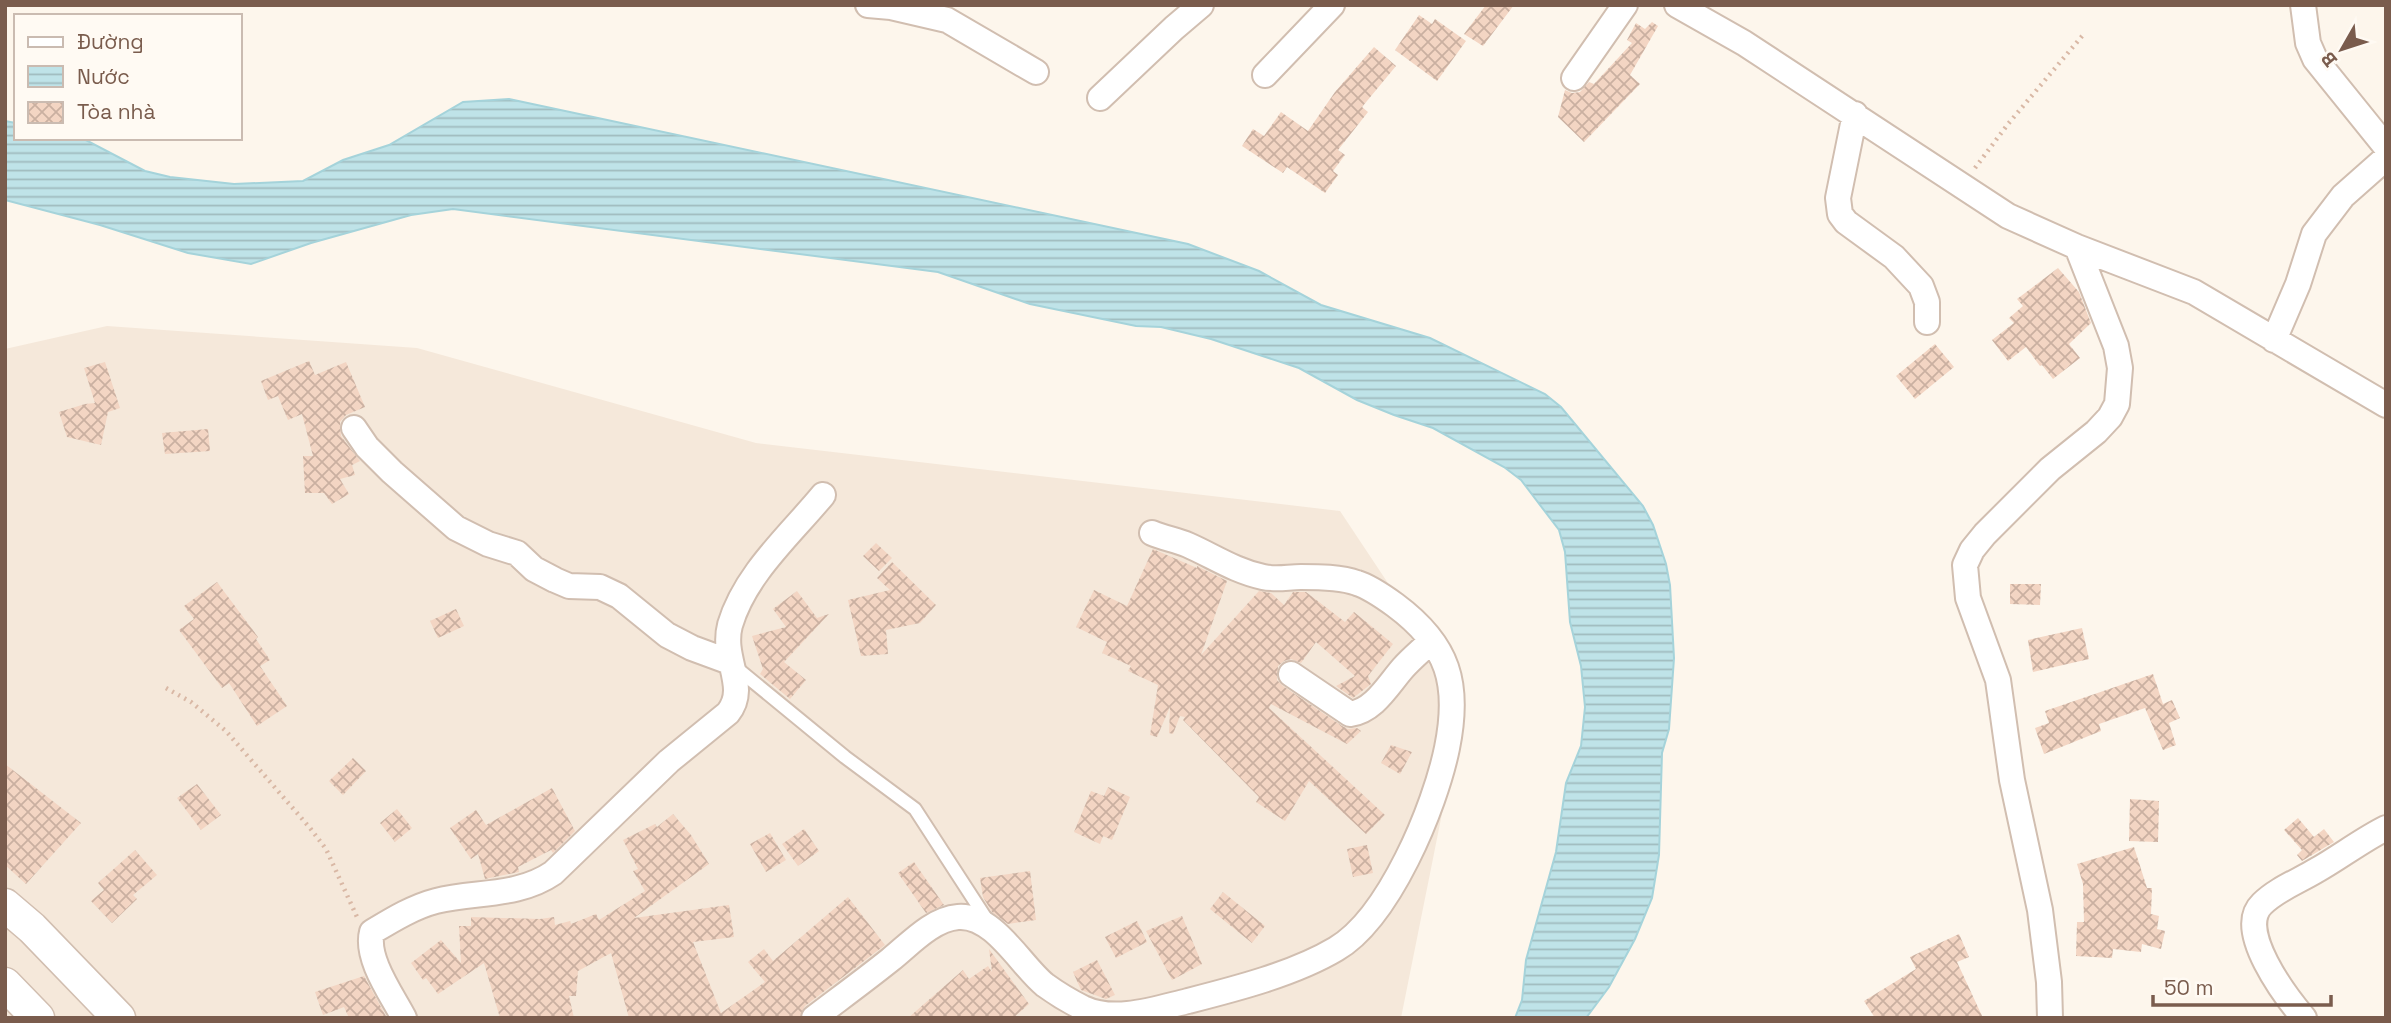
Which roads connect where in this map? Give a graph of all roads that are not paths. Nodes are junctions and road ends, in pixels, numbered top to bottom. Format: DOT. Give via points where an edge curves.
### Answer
graph roads {
  1 [pos="868,5"];
  2 [pos="1201,5"];
  3 [pos="1332,5"];
  4 [pos="1625,5"];
  5 [pos="1677,5"];
  6 [pos="2303,5"];
  7 [pos="1036,72"];
  8 [pos="1265,75"];
  9 [pos="1574,78"];
  10 [pos="1100,98"];
  11 [pos="1855,114"];
  12 [pos="2386,148"];
  13 [pos="2386,158"];
  14 [pos="2077,247"];
  15 [pos="1927,322"];
  16 [pos="2274,340"];
  17 [pos="2386,405"];
  18 [pos="354,428"];
  19 [pos="824,495"];
  20 [pos="1152,533"];
  21 [pos="1431,641"];
  22 [pos="730,662"];
  23 [pos="1291,674"];
  24 [pos="2386,828"];
  25 [pos="5,905"];
  26 [pos="995,932"];
  27 [pos="5,984"];
  28 [pos="2055,1017"];
  29 [pos="38,1018"];
  30 [pos="119,1018"];
  31 [pos="404,1018"];
  32 [pos="814,1018"];
  33 [pos="2304,1018"];
  1 -- 7 [label="street" via="947,20"];
  2 -- 10 [label="street"];
  3 -- 8 [label="street"];
  4 -- 9 [label="street"];
  5 -- 11 [label="street"];
  6 -- 12 [label="street" via="2315,60"];
  11 -- 14 [label="street" via="2008,216"];
  11 -- 15 [label="street" via="1838,198 1840,214 1894,257 1921,286"];
  13 -- 16 [label="street" via="2343,196 2314,234"];
  14 -- 16 [label="street" via="2194,292"];
  14 -- 28 [label="street" via="2116,346 2120,368 2117,404 2096,432 2050,469 1985,534 1965,565 1968,598 1998,680"];
  16 -- 17 [label="street"];
  18 -- 22 [label="street" via="392,472 456,528 517,554 534,569 569,586 600,587 619,596 667,635"];
  19 -- 22 [label="street" via="740,598 729,629"];
  20 -- 21 [label="street" via="1264,577 1358,583 1401,610"];
  21 -- 23 [label="street" via="1376,700 1356,713 1350,714"];
  21 -- 26 [label="street" via="1446,663 1451,689 1441,771 1393,884 1376,911 1339,948 1230,989 1133,1014 1108,1014 1085,1009 1045,984"];
  22 -- 26 [label="lane" via="915,809"];
  22 -- 31 [label="street" via="737,691 734,706 669,761 553,873 516,890 422,905 372,932 369,943 375,961"];
  24 -- 33 [label="street" via="2286,887 2256,911 2259,948"];
  25 -- 30 [label="street"];
  26 -- 32 [label="street" via="961,916 947,920"];
  27 -- 29 [label="street"];
}
